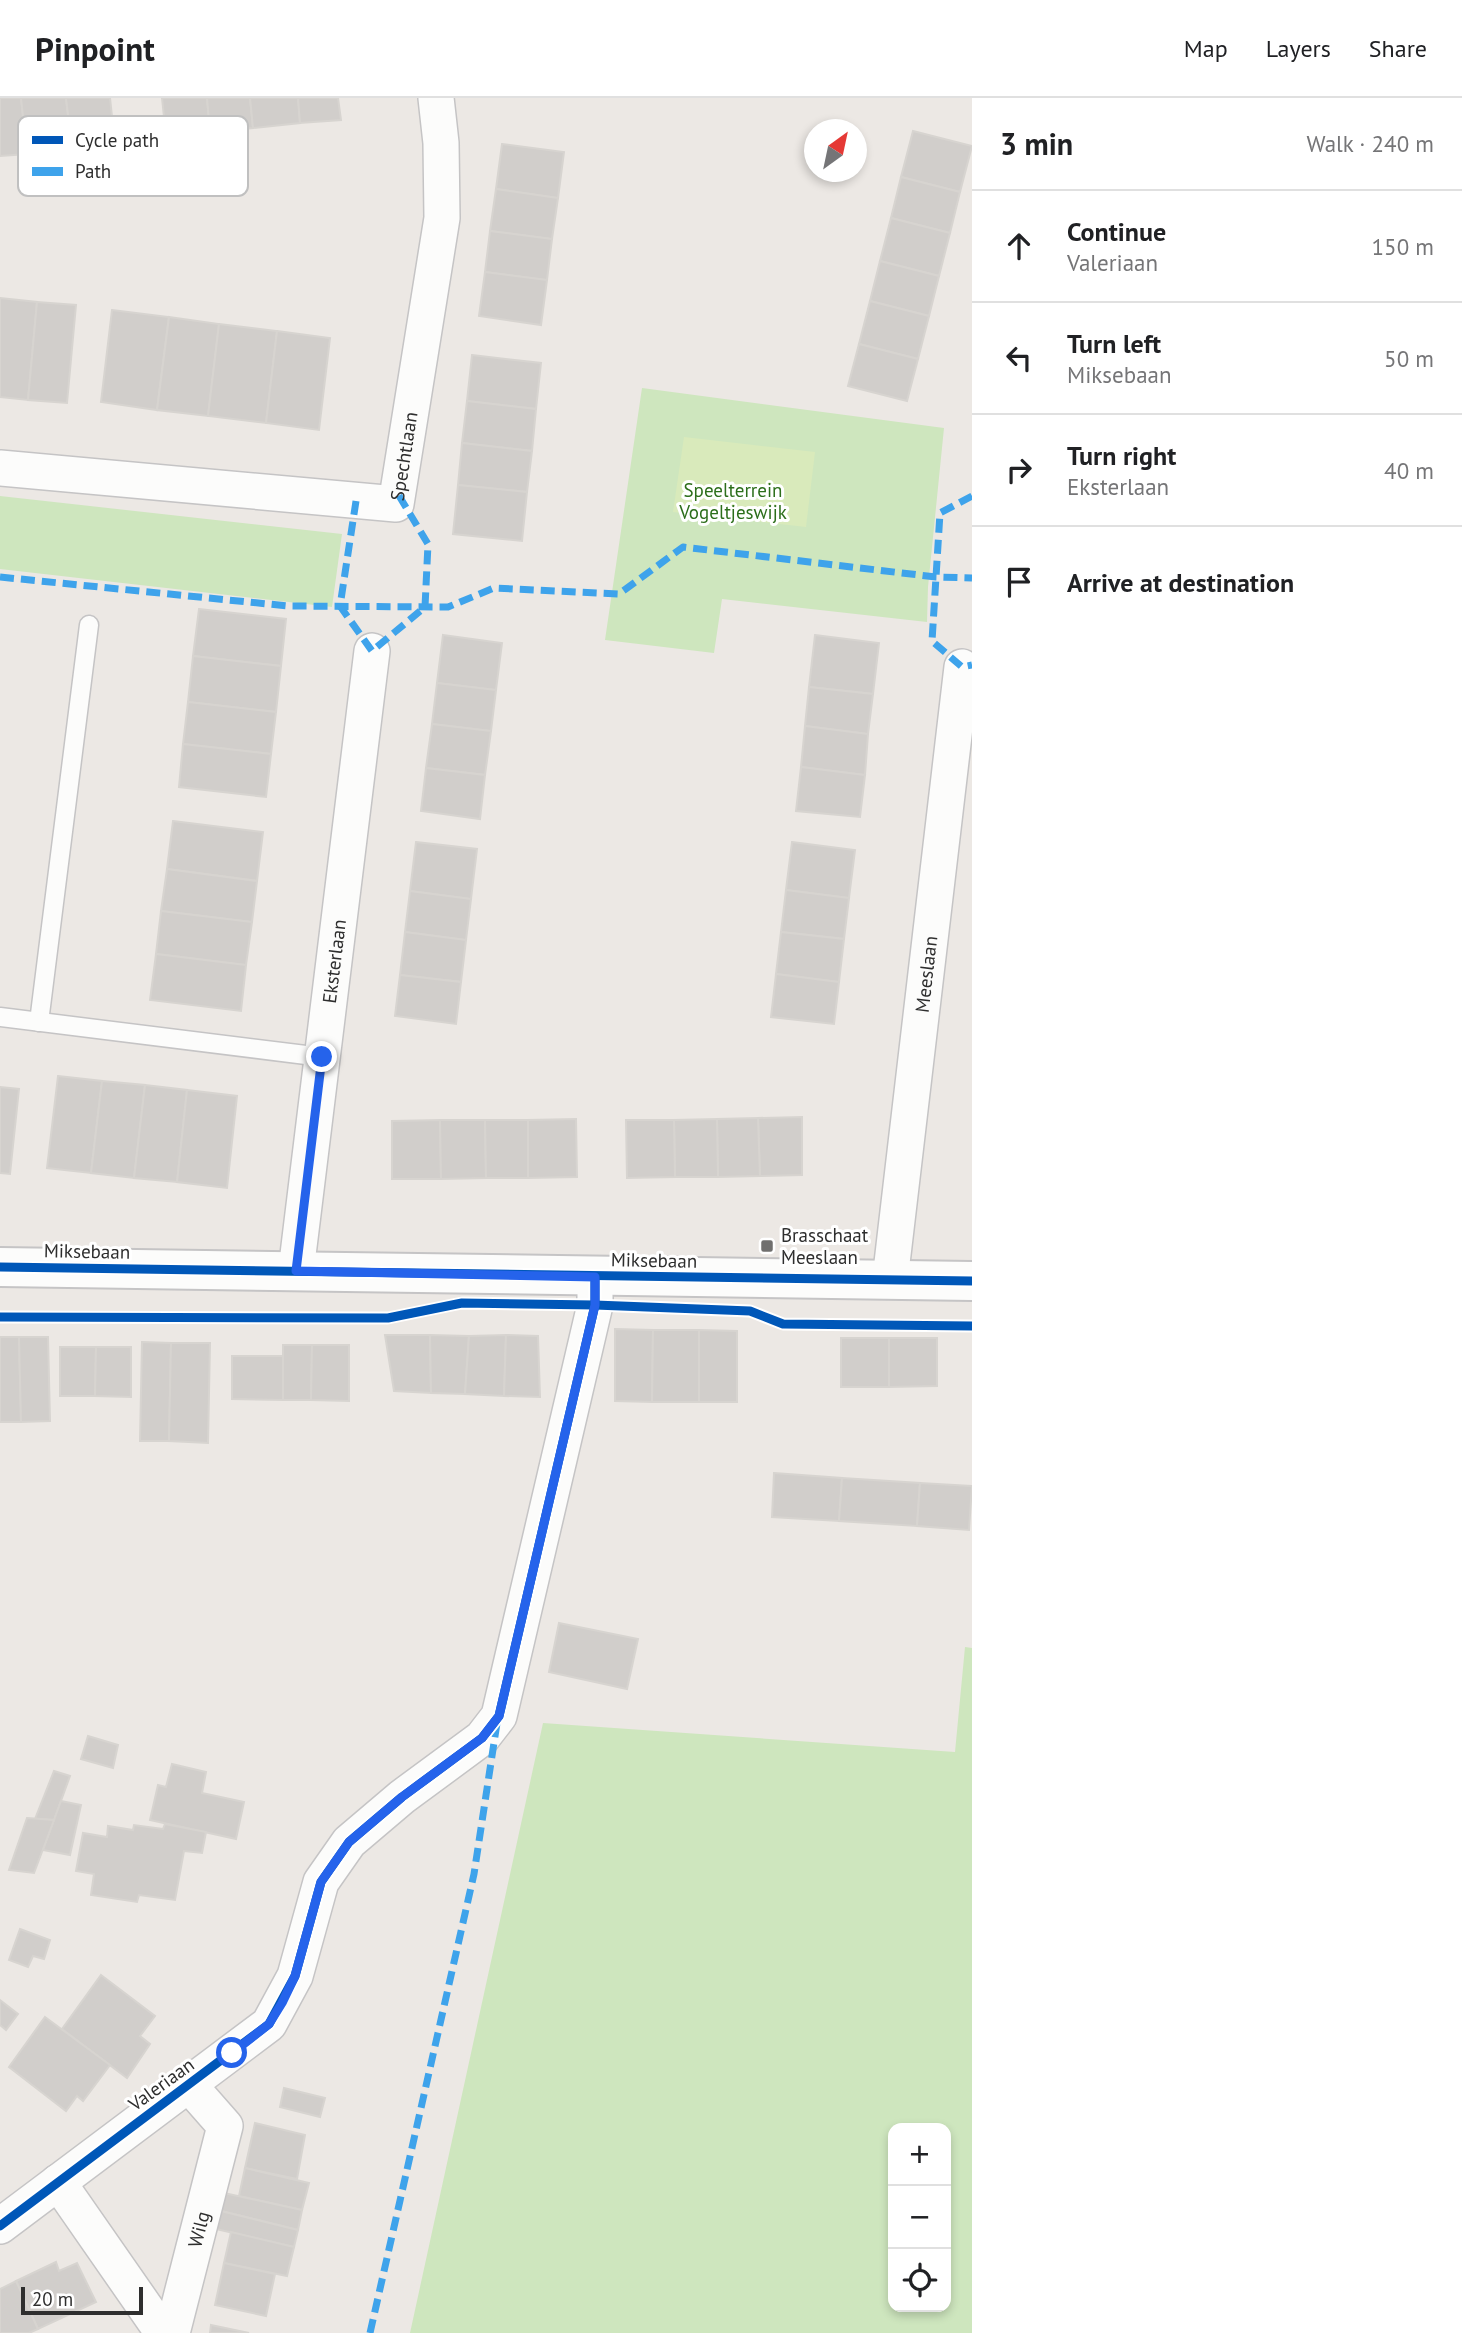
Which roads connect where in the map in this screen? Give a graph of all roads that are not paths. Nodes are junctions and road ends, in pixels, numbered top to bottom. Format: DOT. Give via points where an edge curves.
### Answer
graph roads {
  1 [pos="436,98"];
  2 [pos="0,468"];
  3 [pos="89,625"];
  4 [pos="372,651"];
  5 [pos="962,667"];
  6 [pos="0,1017"];
  7 [pos="39,1022"];
  8 [pos="322,1057"];
  9 [pos="0,1267"];
  10 [pos="296,1271"];
  11 [pos="595,1277"];
  12 [pos="890,1280"];
  13 [pos="972,1281"];
  14 [pos="189,2085"];
  15 [pos="58,2182"];
  16 [pos="0,2225"];
  17 [pos="163,2333"];
  18 [pos="172,2333"];
  1 -- 2 [label="street, Spechtlaan" via="442,218 396,504"];
  3 -- 7 [label="lane"];
  4 -- 8 [label="street, Eksterlaan"];
  5 -- 12 [label="street, Meeslaan"];
  6 -- 7 [label="lane"];
  7 -- 8 [label="lane"];
  8 -- 10 [label="street, Eksterlaan"];
  9 -- 10 [label="street, Miksebaan"];
  10 -- 11 [label="street, Miksebaan"];
  11 -- 12 [label="street, Miksebaan"];
  11 -- 14 [label="street, Valeriaan" via="595,1305 499,1716 482,1738 349,1842 321,1882 295,1976 269,2024"];
  12 -- 13 [label="street, Miksebaan"];
  14 -- 15 [label="street, Valeriaan"];
  14 -- 18 [label="street, Wilg" via="225,2126"];
  15 -- 16 [label="street, Valeriaan"];
  15 -- 17 [label="street"];
}
